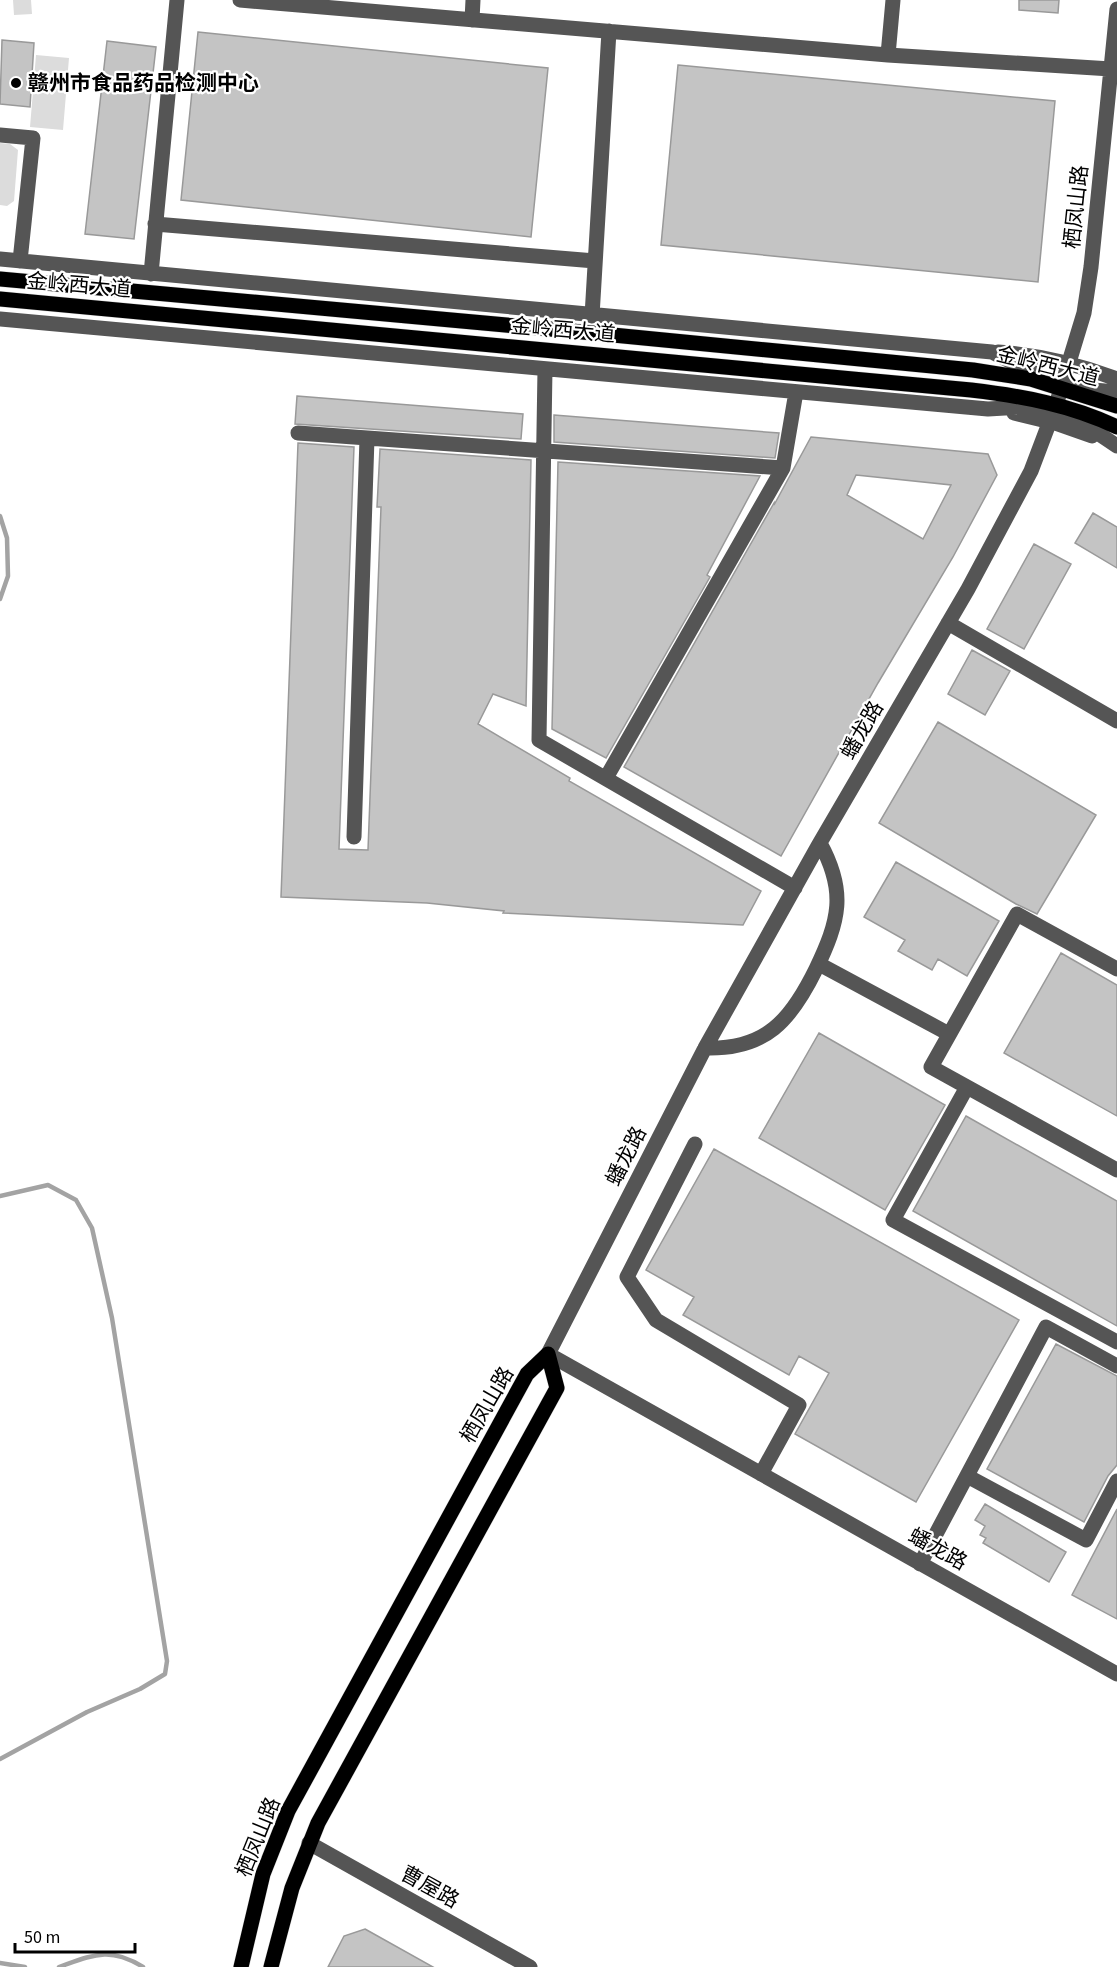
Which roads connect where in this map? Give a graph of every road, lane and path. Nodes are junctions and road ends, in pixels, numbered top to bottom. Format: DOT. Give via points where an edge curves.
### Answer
graph roads {
  1 [pos="177,0"];
  2 [pos="240,0"];
  3 [pos="473,0"];
  4 [pos="893,0"];
  5 [pos="1117,9"];
  6 [pos="471,20"];
  7 [pos="609,31"];
  8 [pos="888,55"];
  9 [pos="1111,69"];
  10 [pos="0,135"];
  11 [pos="155,224"];
  12 [pos="0,260"];
  13 [pos="20,261"];
  14 [pos="595,261"];
  15 [pos="151,274"];
  16 [pos="0,279"];
  17 [pos="0,299"];
  18 [pos="592,316"];
  19 [pos="0,319"];
  20 [pos="992,352"];
  21 [pos="1069,363"];
  22 [pos="545,369"];
  23 [pos="1117,379"];
  24 [pos="1062,387"];
  25 [pos="796,392"];
  26 [pos="1117,392"];
  27 [pos="1056,405"];
  28 [pos="1117,406"];
  29 [pos="988,409"];
  30 [pos="1050,421"];
  31 [pos="1117,426"];
  32 [pos="298,433"];
  33 [pos="367,438"];
  34 [pos="1117,447"];
  35 [pos="544,450"];
  36 [pos="783,468"];
  37 [pos="948,623"];
  38 [pos="1117,721"];
  39 [pos="606,778"];
  40 [pos="354,837"];
  41 [pos="820,843"];
  42 [pos="795,888"];
  43 [pos="819,964"];
  44 [pos="1117,969"];
  45 [pos="949,1034"];
  46 [pos="705,1048"];
  47 [pos="967,1087"];
  48 [pos="695,1144"];
  49 [pos="1117,1170"];
  50 [pos="1117,1342"];
  51 [pos="548,1354"];
  52 [pos="1117,1366"];
  53 [pos="761,1474"];
  54 [pos="967,1476"];
  55 [pos="1117,1481"];
  56 [pos="920,1564"];
  57 [pos="1117,1674"];
  58 [pos="309,1843"];
  59 [pos="241,1967"];
  60 [pos="271,1967"];
  61 [pos="530,1967"];
  1 -- 11 [label="street"];
  2 -- 6 [label="street"];
  3 -- 6 [label="street"];
  4 -- 8 [label="street"];
  5 -- 9 [label="street, 栖凤山路"];
  6 -- 7 [label="street"];
  7 -- 8 [label="street"];
  7 -- 14 [label="street"];
  8 -- 9 [label="street"];
  9 -- 21 [label="street, 栖凤山路" via="1091,267 1084,312"];
  10 -- 13 [label="street" via="33,138"];
  11 -- 14 [label="street"];
  11 -- 15 [label="street"];
  12 -- 13 [label="street"];
  13 -- 15 [label="street"];
  14 -- 18 [label="street"];
  15 -- 18 [label="street"];
  16 -- 24 [label="main road, 金岭西大道" via="973,370"];
  17 -- 27 [label="main road, 金岭西大道" via="971,390 1028,397"];
  18 -- 20 [label="street"];
  19 -- 22 [label="street"];
  20 -- 21 [label="street"];
  20 -- 24 [label="street"];
  21 -- 23 [label="street"];
  21 -- 24 [label="street, 栖凤山路"];
  22 -- 25 [label="street"];
  22 -- 35 [label="street"];
  24 -- 26 [label="street"];
  24 -- 27 [label="street, 栖凤山路"];
  24 -- 28 [label="main road, 金岭西大道"];
  25 -- 29 [label="street"];
  25 -- 36 [label="street"];
  27 -- 29 [label="street"];
  27 -- 30 [label="street, 蟠龙路"];
  27 -- 31 [label="main road, 金岭西大道"];
  27 -- 34 [label="street"];
  29 -- 30 [label="street"];
  30 -- 34 [label="street"];
  30 -- 37 [label="street, 蟠龙路" via="1031,471"];
  32 -- 33 [label="street"];
  33 -- 35 [label="street"];
  33 -- 40 [label="street"];
  35 -- 36 [label="street"];
  35 -- 39 [label="street" via="539,740"];
  36 -- 39 [label="street"];
  37 -- 38 [label="street"];
  37 -- 41 [label="street, 蟠龙路"];
  39 -- 42 [label="street"];
  41 -- 42 [label="street, 蟠龙路"];
  41 -- 43 [label="street" via="834,873 837,906 832,935"];
  42 -- 46 [label="street, 蟠龙路"];
  43 -- 45 [label="street"];
  43 -- 46 [label="street" via="797,1005 772,1030 747,1043"];
  44 -- 45 [label="street" via="1017,914"];
  45 -- 47 [label="street" via="931,1067"];
  46 -- 51 [label="street, 蟠龙路"];
  47 -- 49 [label="street"];
  47 -- 50 [label="street" via="893,1220"];
  48 -- 53 [label="street" via="627,1277 656,1320 799,1405"];
  51 -- 53 [label="street, 蟠龙路"];
  51 -- 58 [label="main road" via="557,1388"];
  51 -- 59 [label="main road, 栖凤山路" via="527,1374 288,1811 263,1874"];
  52 -- 54 [label="street" via="1046,1327"];
  53 -- 56 [label="street, 蟠龙路"];
  54 -- 55 [label="street" via="1086,1540"];
  54 -- 56 [label="street"];
  56 -- 57 [label="street, 蟠龙路"];
  58 -- 60 [label="main road" via="292,1888"];
  58 -- 61 [label="street, 曹屋路"];
}
